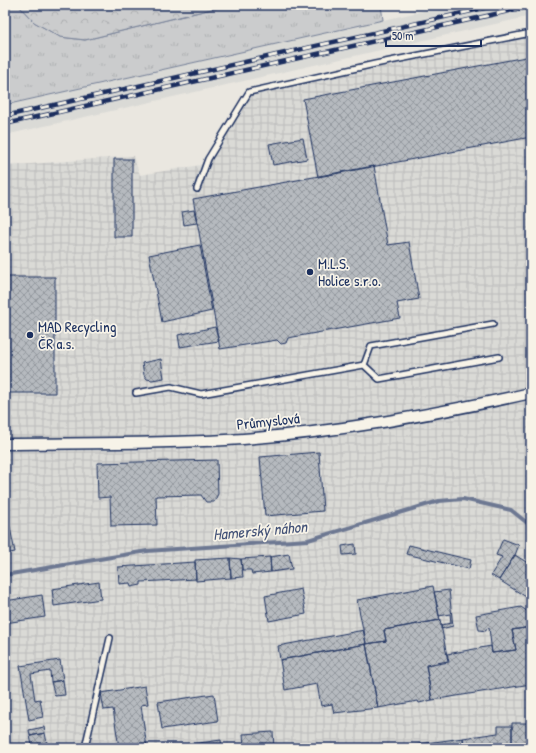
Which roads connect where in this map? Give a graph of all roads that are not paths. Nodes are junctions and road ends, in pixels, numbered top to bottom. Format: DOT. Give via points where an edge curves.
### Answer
graph roads {
  1 [pos="531,33"];
  2 [pos="197,189"];
  3 [pos="493,324"];
  4 [pos="500,357"];
  5 [pos="364,365"];
  6 [pos="531,393"];
  7 [pos="136,394"];
  8 [pos="5,444"];
  9 [pos="110,638"];
  10 [pos="85,748"];
  1 -- 2 [label="lane" via="249,92 208,159"];
  3 -- 5 [label="lane" via="371,346"];
  4 -- 5 [label="lane" via="379,379"];
  5 -- 7 [label="lane" via="201,394 171,387"];
  6 -- 8 [label="street, Průmyslová" via="393,421 283,435 139,444"];
  9 -- 10 [label="lane"];
}
